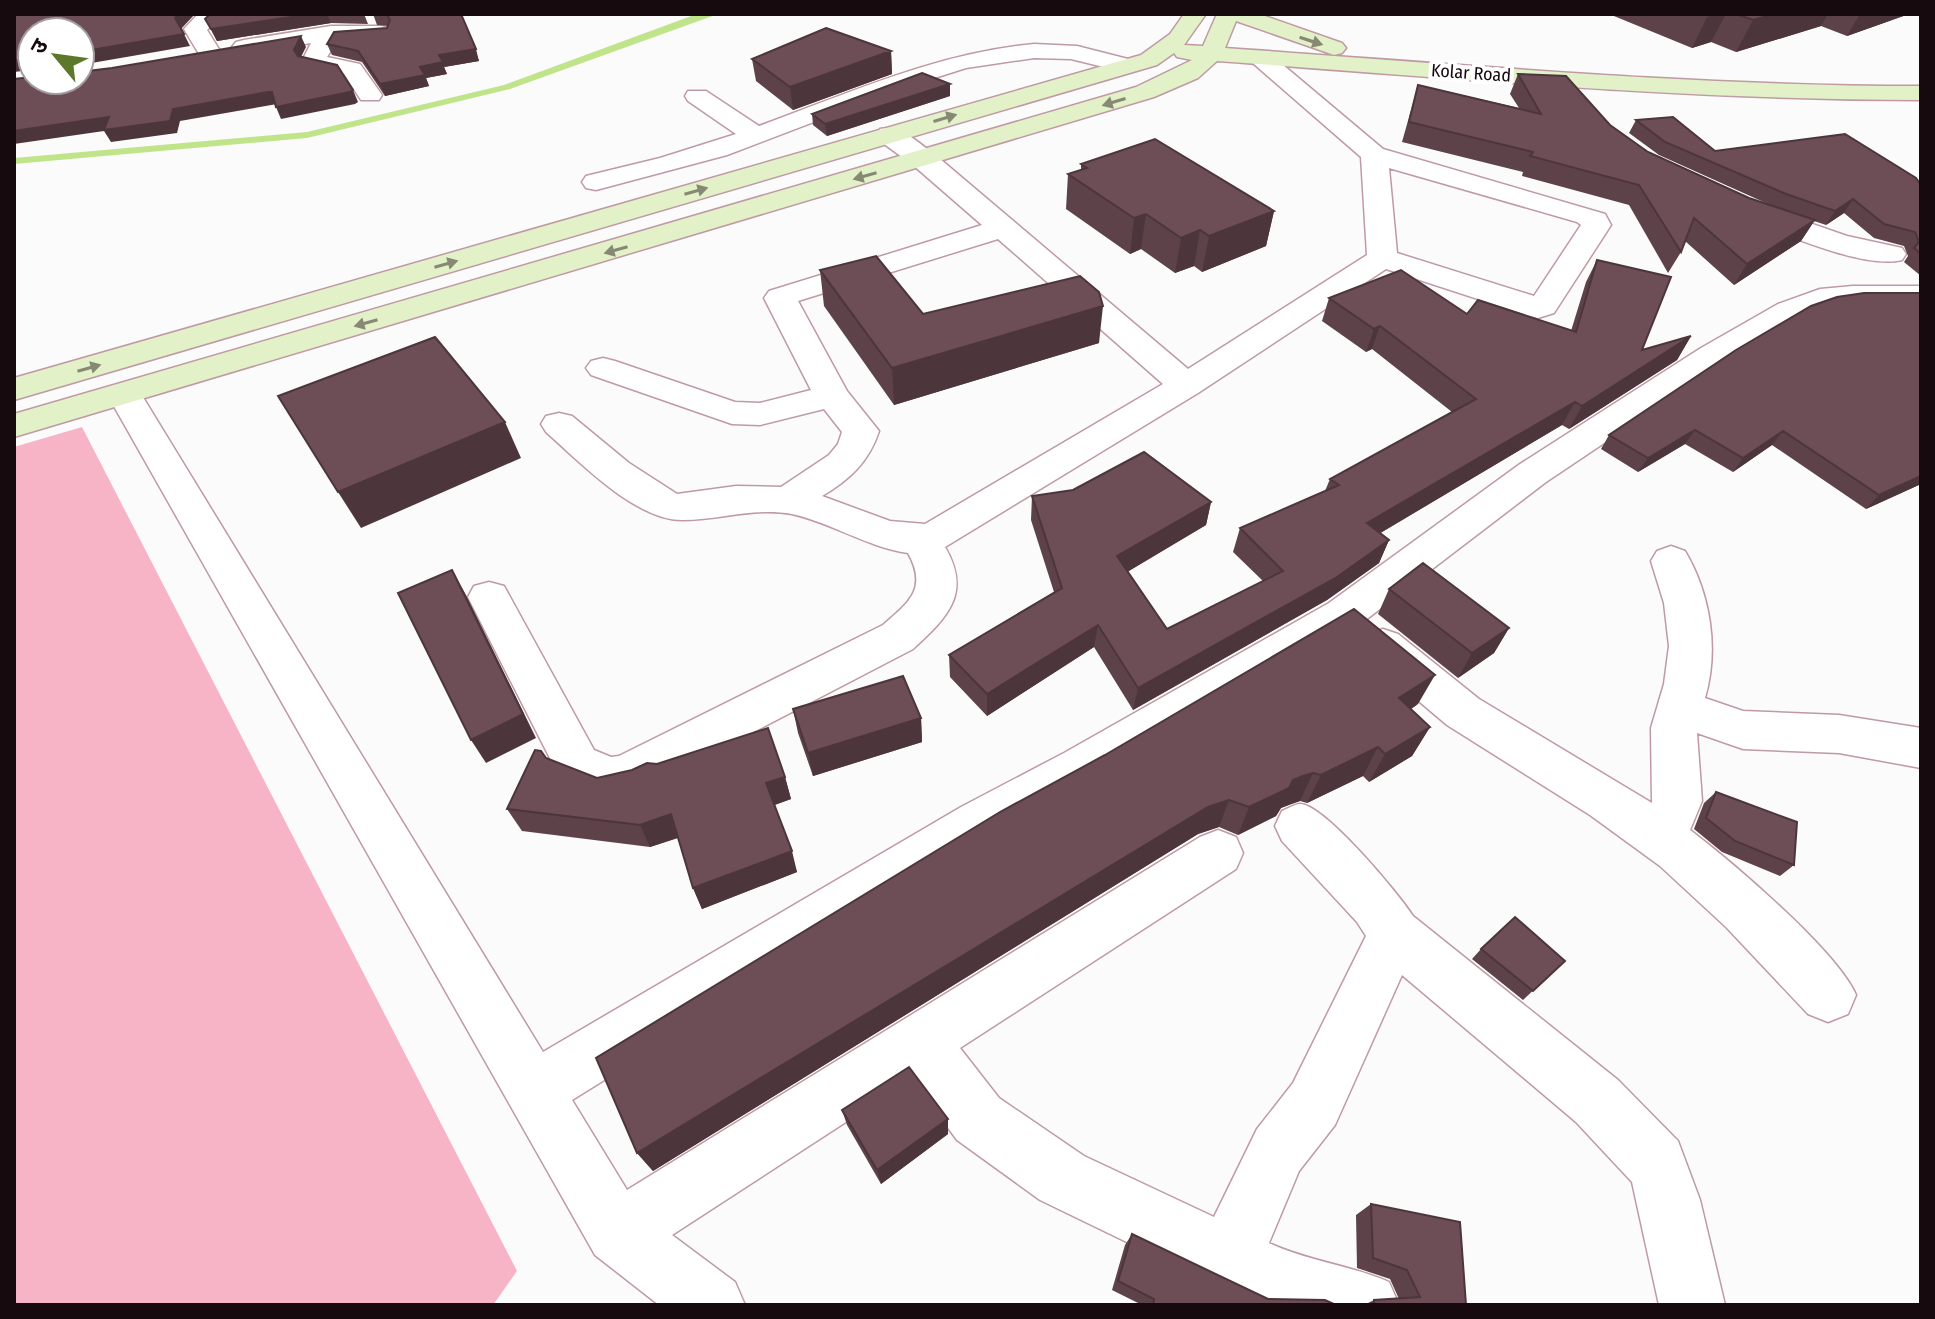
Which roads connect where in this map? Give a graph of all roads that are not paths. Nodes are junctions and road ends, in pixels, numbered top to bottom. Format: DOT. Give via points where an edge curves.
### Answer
graph roads {
  1 [pos="211,14"];
  2 [pos="1195,14"];
  3 [pos="1228,14"];
  4 [pos="1238,14"];
  5 [pos="331,33"];
  6 [pos="381,33"];
  7 [pos="1166,50"];
  8 [pos="210,54"];
  9 [pos="1212,55"];
  10 [pos="180,59"];
  11 [pos="1262,59"];
  12 [pos="1124,65"];
  13 [pos="1415,69"];
  14 [pos="1562,79"];
  15 [pos="1921,93"];
  16 [pos="370,95"];
  17 [pos="697,96"];
  18 [pos="1580,102"];
  19 [pos="889,135"];
  20 [pos="756,136"];
  21 [pos="1374,155"];
  22 [pos="923,159"];
  23 [pos="596,182"];
  24 [pos="1725,200"];
  25 [pos="1002,228"];
  26 [pos="1891,254"];
  27 [pos="1382,258"];
  28 [pos="1921,295"];
  29 [pos="603,368"];
  30 [pos="1186,385"];
  31 [pos="14,389"];
  32 [pos="124,394"];
  33 [pos="832,396"];
  34 [pos="559,424"];
  35 [pos="14,426"];
  36 [pos="787,500"];
  37 [pos="922,542"];
  38 [pos="1671,561"];
  39 [pos="489,597"];
  40 [pos="1344,614"];
  41 [pos="1679,708"];
  42 [pos="1921,748"];
  43 [pos="1300,826"];
  44 [pos="1658,835"];
  45 [pos="1218,853"];
  46 [pos="1394,934"];
  47 [pos="1828,995"];
  48 [pos="919,1041"];
  49 [pos="533,1090"];
  50 [pos="617,1233"];
  51 [pos="1231,1259"];
  52 [pos="712,1305"];
  53 [pos="1366,1305"];
  54 [pos="1692,1305"];
  1 -- 8 [label="street" via="195,29"];
  2 -- 7 [label="main road"];
  3 -- 9 [label="main road"];
  4 -- 13 [label="main road, one-way" via="1310,42"];
  5 -- 6 [label="street"];
  5 -- 8 [label="street"];
  5 -- 16 [label="street" via="314,61 356,72"];
  7 -- 9 [label="main road, Kolar Road"];
  7 -- 12 [label="main road"];
  8 -- 10 [label="street"];
  9 -- 11 [label="main road, Kolar Road"];
  9 -- 22 [label="main road, one-way" via="1187,75 1145,92"];
  11 -- 13 [label="main road, Kolar Road"];
  11 -- 21 [label="street"];
  19 -- 12 [label="main road, one-way"];
  12 -- 20 [label="street" via="1071,52 999,54 901,79"];
  13 -- 14 [label="main road, Kolar Road"];
  14 -- 15 [label="main road, Kolar Road"];
  14 -- 18 [label="street"];
  17 -- 20 [label="street"];
  19 -- 22 [label="street"];
  31 -- 19 [label="main road, one-way"];
  20 -- 23 [label="street" via="671,166"];
  21 -- 27 [label="street"];
  21 -- 27 [label="street" via="1587,216 1596,225 1538,308"];
  22 -- 25 [label="street"];
  22 -- 32 [label="main road, one-way"];
  24 -- 26 [label="street" via="1785,227"];
  25 -- 30 [label="street"];
  25 -- 33 [label="street" via="780,298"];
  27 -- 30 [label="street"];
  28 -- 40 [label="street" via="1853,295 1820,299 1789,311 1533,473"];
  29 -- 33 [label="street" via="732,413 760,414"];
  30 -- 37 [label="street"];
  32 -- 35 [label="main road"];
  32 -- 49 [label="street"];
  33 -- 36 [label="street" via="861,431 858,447 838,469"];
  34 -- 36 [label="street" via="642,490 677,507 742,498"];
  36 -- 37 [label="street"];
  37 -- 39 [label="street" via="936,563 939,584 929,609 898,637 625,776 608,778 577,764"];
  38 -- 41 [label="street" via="1691,628 1688,677"];
  40 -- 44 [label="street" via="1461,711"];
  40 -- 49 [label="street" via="979,822"];
  41 -- 42 [label="street" via="1743,730 1839,734"];
  41 -- 44 [label="street" via="1674,735 1677,798 1673,821"];
  43 -- 46 [label="street" via="1376,905"];
  44 -- 47 [label="street" via="1727,891"];
  45 -- 48 [label="street"];
  46 -- 51 [label="street" via="1314,1104 1278,1150"];
  46 -- 54 [label="street" via="1597,1101 1656,1163"];
  48 -- 50 [label="street"];
  48 -- 51 [label="street" via="978,1119 1062,1178"];
  49 -- 50 [label="street"];
  50 -- 52 [label="street"];
  51 -- 53 [label="street" via="1284,1284"];
}
